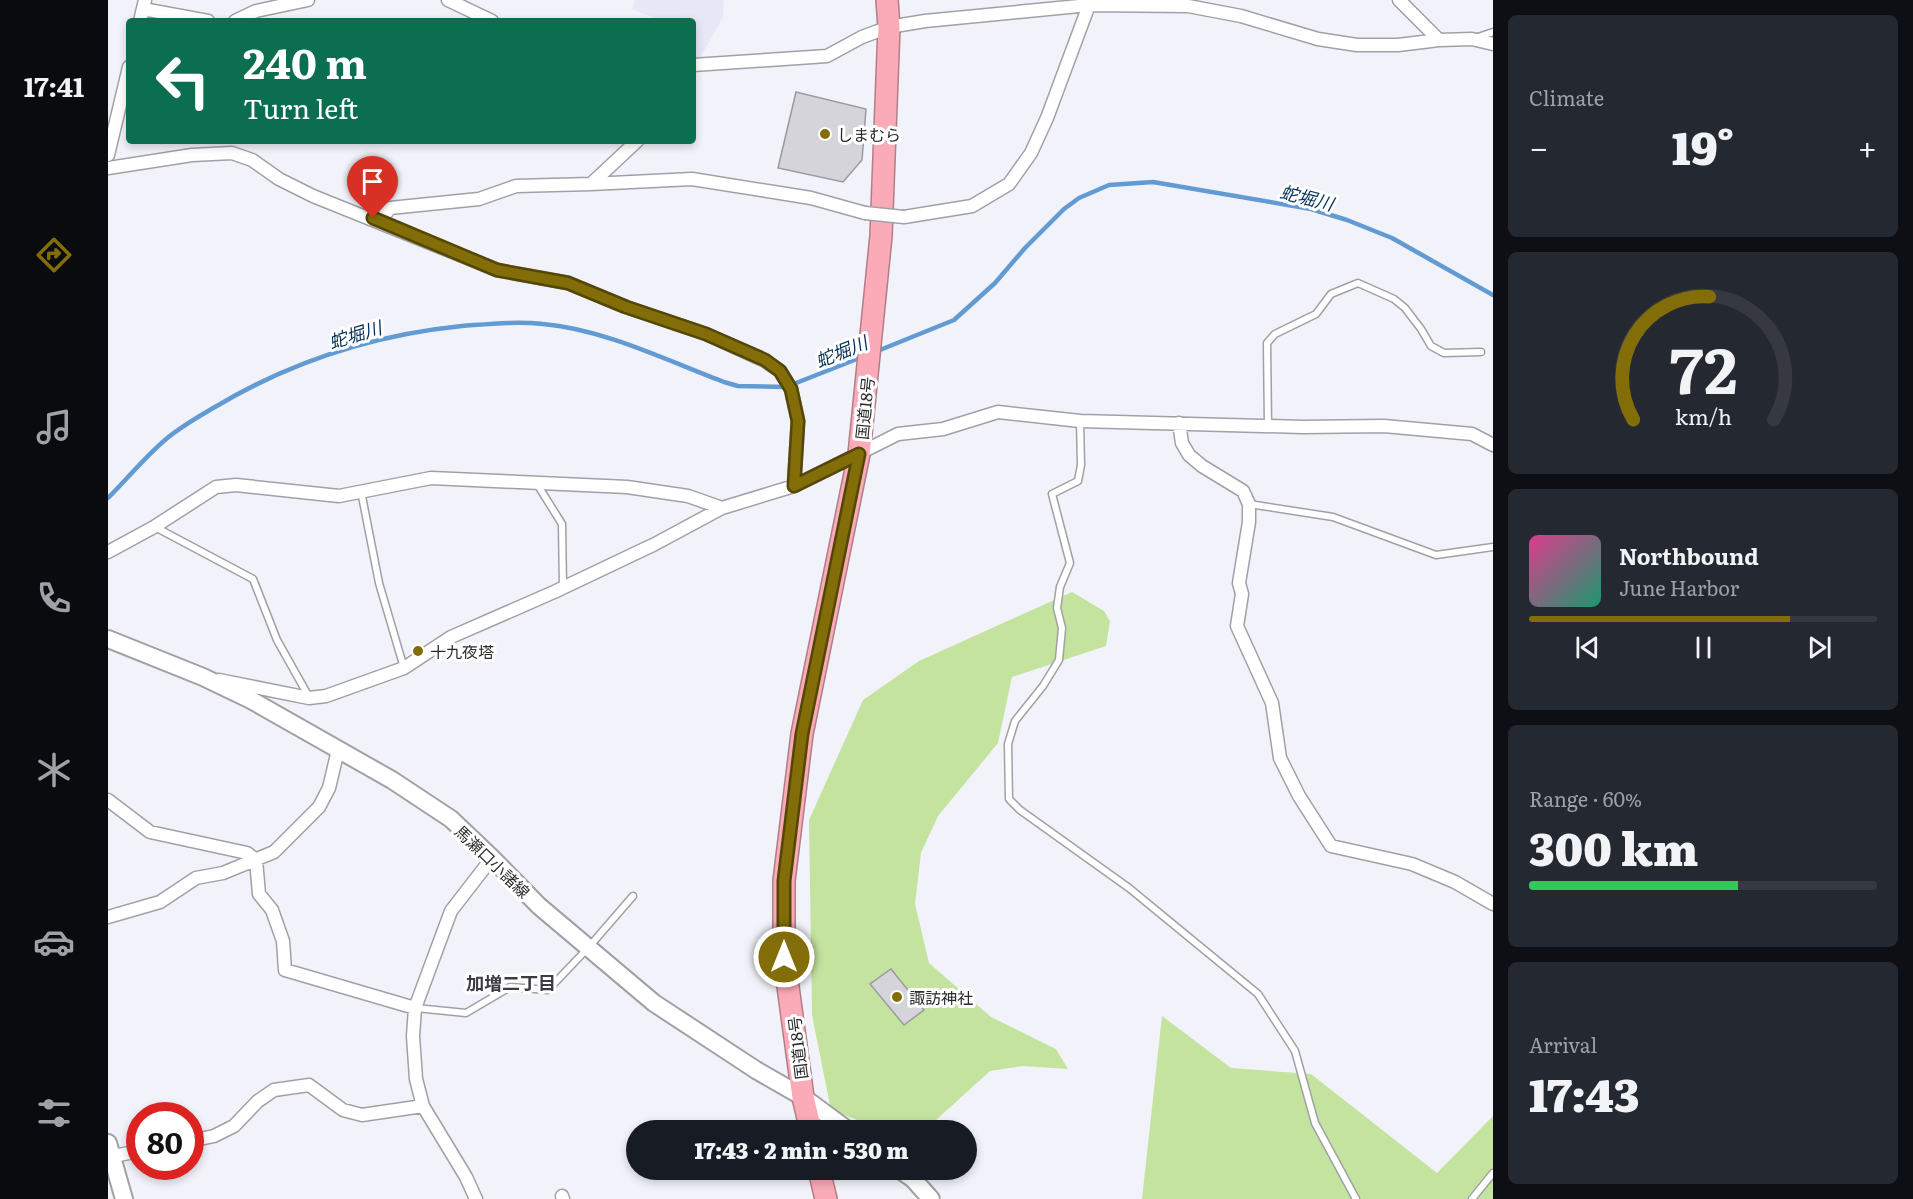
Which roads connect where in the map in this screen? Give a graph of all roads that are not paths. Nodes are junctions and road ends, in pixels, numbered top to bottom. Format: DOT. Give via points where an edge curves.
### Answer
graph roads {
  1 [pos="308,0"];
  2 [pos="448,0"];
  3 [pos="887,0"];
  4 [pos="1399,0"];
  5 [pos="1089,5"];
  6 [pos="143,10"];
  7 [pos="190,18"];
  8 [pos="241,18"];
  9 [pos="486,18"];
  10 [pos="889,27"];
  11 [pos="1493,32"];
  12 [pos="1472,39"];
  13 [pos="1439,40"];
  14 [pos="1493,44"];
  15 [pos="696,67"];
  16 [pos="126,80"];
  17 [pos="634,144"];
  18 [pos="108,155"];
  19 [pos="108,168"];
  20 [pos="591,184"];
  21 [pos="380,221"];
  22 [pos="1481,352"];
  23 [pos="1080,421"];
  24 [pos="1179,423"];
  25 [pos="1268,426"];
  26 [pos="1493,445"];
  27 [pos="859,454"];
  28 [pos="536,483"];
  29 [pos="794,486"];
  30 [pos="361,490"];
  31 [pos="1249,504"];
  32 [pos="722,508"];
  33 [pos="154,526"];
  34 [pos="1493,547"];
  35 [pos="108,552"];
  36 [pos="563,588"];
  37 [pos="108,639"];
  38 [pos="404,668"];
  39 [pos="203,677"];
  40 [pos="309,698"];
  41 [pos="338,750"];
  42 [pos="108,800"];
  43 [pos="492,858"];
  44 [pos="256,860"];
  45 [pos="633,896"];
  46 [pos="1493,904"];
  47 [pos="108,917"];
  48 [pos="588,948"];
  49 [pos="415,1008"];
  50 [pos="803,1097"];
  51 [pos="423,1106"];
  52 [pos="808,1120"];
  53 [pos="834,1120"];
  54 [pos="204,1138"];
  55 [pos="110,1150"];
  56 [pos="126,1151"];
  57 [pos="1493,1173"];
  58 [pos="821,1180"];
  59 [pos="914,1180"];
  60 [pos="124,1199"];
  61 [pos="476,1199"];
  62 [pos="826,1199"];
  63 [pos="931,1199"];
  64 [pos="1356,1199"];
  65 [pos="1472,1199"];
  1 -- 8 [label="street"];
  2 -- 9 [label="street"];
  3 -- 10 [label="highway, 国道18号"];
  4 -- 13 [label="street"];
  5 -- 10 [label="street"];
  5 -- 13 [label="street" via="1188,6 1357,45"];
  5 -- 20 [label="street, bridge" via="1035,145 1009,184 972,206 904,217 692,179"];
  6 -- 7 [label="street"];
  10 -- 15 [label="street" via="827,56"];
  10 -- 27 [label="highway, 国道18号" via="881,236"];
  11 -- 12 [label="lane"];
  12 -- 13 [label="street"];
  12 -- 14 [label="street"];
  16 -- 18 [label="street"];
  17 -- 20 [label="street"];
  19 -- 21 [label="street" via="232,153 252,160 304,192"];
  20 -- 21 [label="street" via="516,186 480,199 390,208"];
  21 -- 29 [label="street" via="497,270 568,283 765,360 780,371 791,389 798,421"];
  22 -- 25 [label="lane" via="1444,353 1431,346 1394,298 1358,283 1331,294 1316,314 1275,334 1267,343"];
  23 -- 24 [label="street"];
  23 -- 27 [label="street" via="998,412 943,429 898,434"];
  23 -- 64 [label="lane" via="1078,481 1052,494 1070,563 1057,608 1062,628 1059,660 1014,721 1008,744 1009,799 1129,888 1258,994 1295,1051 1315,1123"];
  24 -- 25 [label="street"];
  24 -- 31 [label="street" via="1182,443 1189,455 1242,491"];
  25 -- 26 [label="street" via="1384,426 1473,434"];
  27 -- 29 [label="street"];
  27 -- 50 [label="highway, 国道18号" via="802,734 784,881 784,957"];
  28 -- 30 [label="street" via="431,478"];
  28 -- 32 [label="street" via="627,487 688,496"];
  28 -- 36 [label="lane" via="562,524"];
  29 -- 32 [label="street"];
  30 -- 33 [label="street" via="339,496 236,485 216,487"];
  30 -- 38 [label="lane" via="378,583"];
  31 -- 34 [label="lane" via="1333,518 1436,555"];
  31 -- 46 [label="street" via="1237,626 1272,703 1280,758 1299,796 1331,846 1412,864"];
  32 -- 36 [label="street"];
  33 -- 35 [label="street"];
  33 -- 40 [label="lane" via="253,579 277,640"];
  36 -- 38 [label="street" via="451,637"];
  37 -- 39 [label="main road, 馬瀬口小諸線"];
  38 -- 40 [label="street" via="326,696"];
  39 -- 40 [label="street"];
  39 -- 41 [label="main road, 馬瀬口小諸線"];
  41 -- 43 [label="main road, 馬瀬口小諸線" via="451,819"];
  41 -- 44 [label="street" via="329,788 319,807 274,852"];
  42 -- 44 [label="street" via="150,832 247,853"];
  43 -- 48 [label="main road, 馬瀬口小諸線"];
  43 -- 49 [label="street" via="451,912"];
  44 -- 47 [label="street" via="223,873 195,878 160,902"];
  44 -- 49 [label="street" via="260,894 272,910 284,941 285,970"];
  45 -- 48 [label="lane"];
  48 -- 49 [label="lane" via="548,990 510,987 466,1013"];
  48 -- 50 [label="main road, 馬瀬口小諸線" via="654,1003"];
  49 -- 51 [label="street" via="415,1068"];
  50 -- 52 [label="highway, 国道18号"];
  50 -- 53 [label="main road, 馬瀬口小諸線"];
  51 -- 54 [label="street" via="362,1115 343,1110 309,1085 274,1090 234,1126"];
  51 -- 61 [label="street"];
  55 -- 56 [label="street"];
  55 -- 60 [label="main road"];
  57 -- 65 [label="lane"];
  58 -- 62 [label="highway"];
  59 -- 63 [label="main road"];
}
